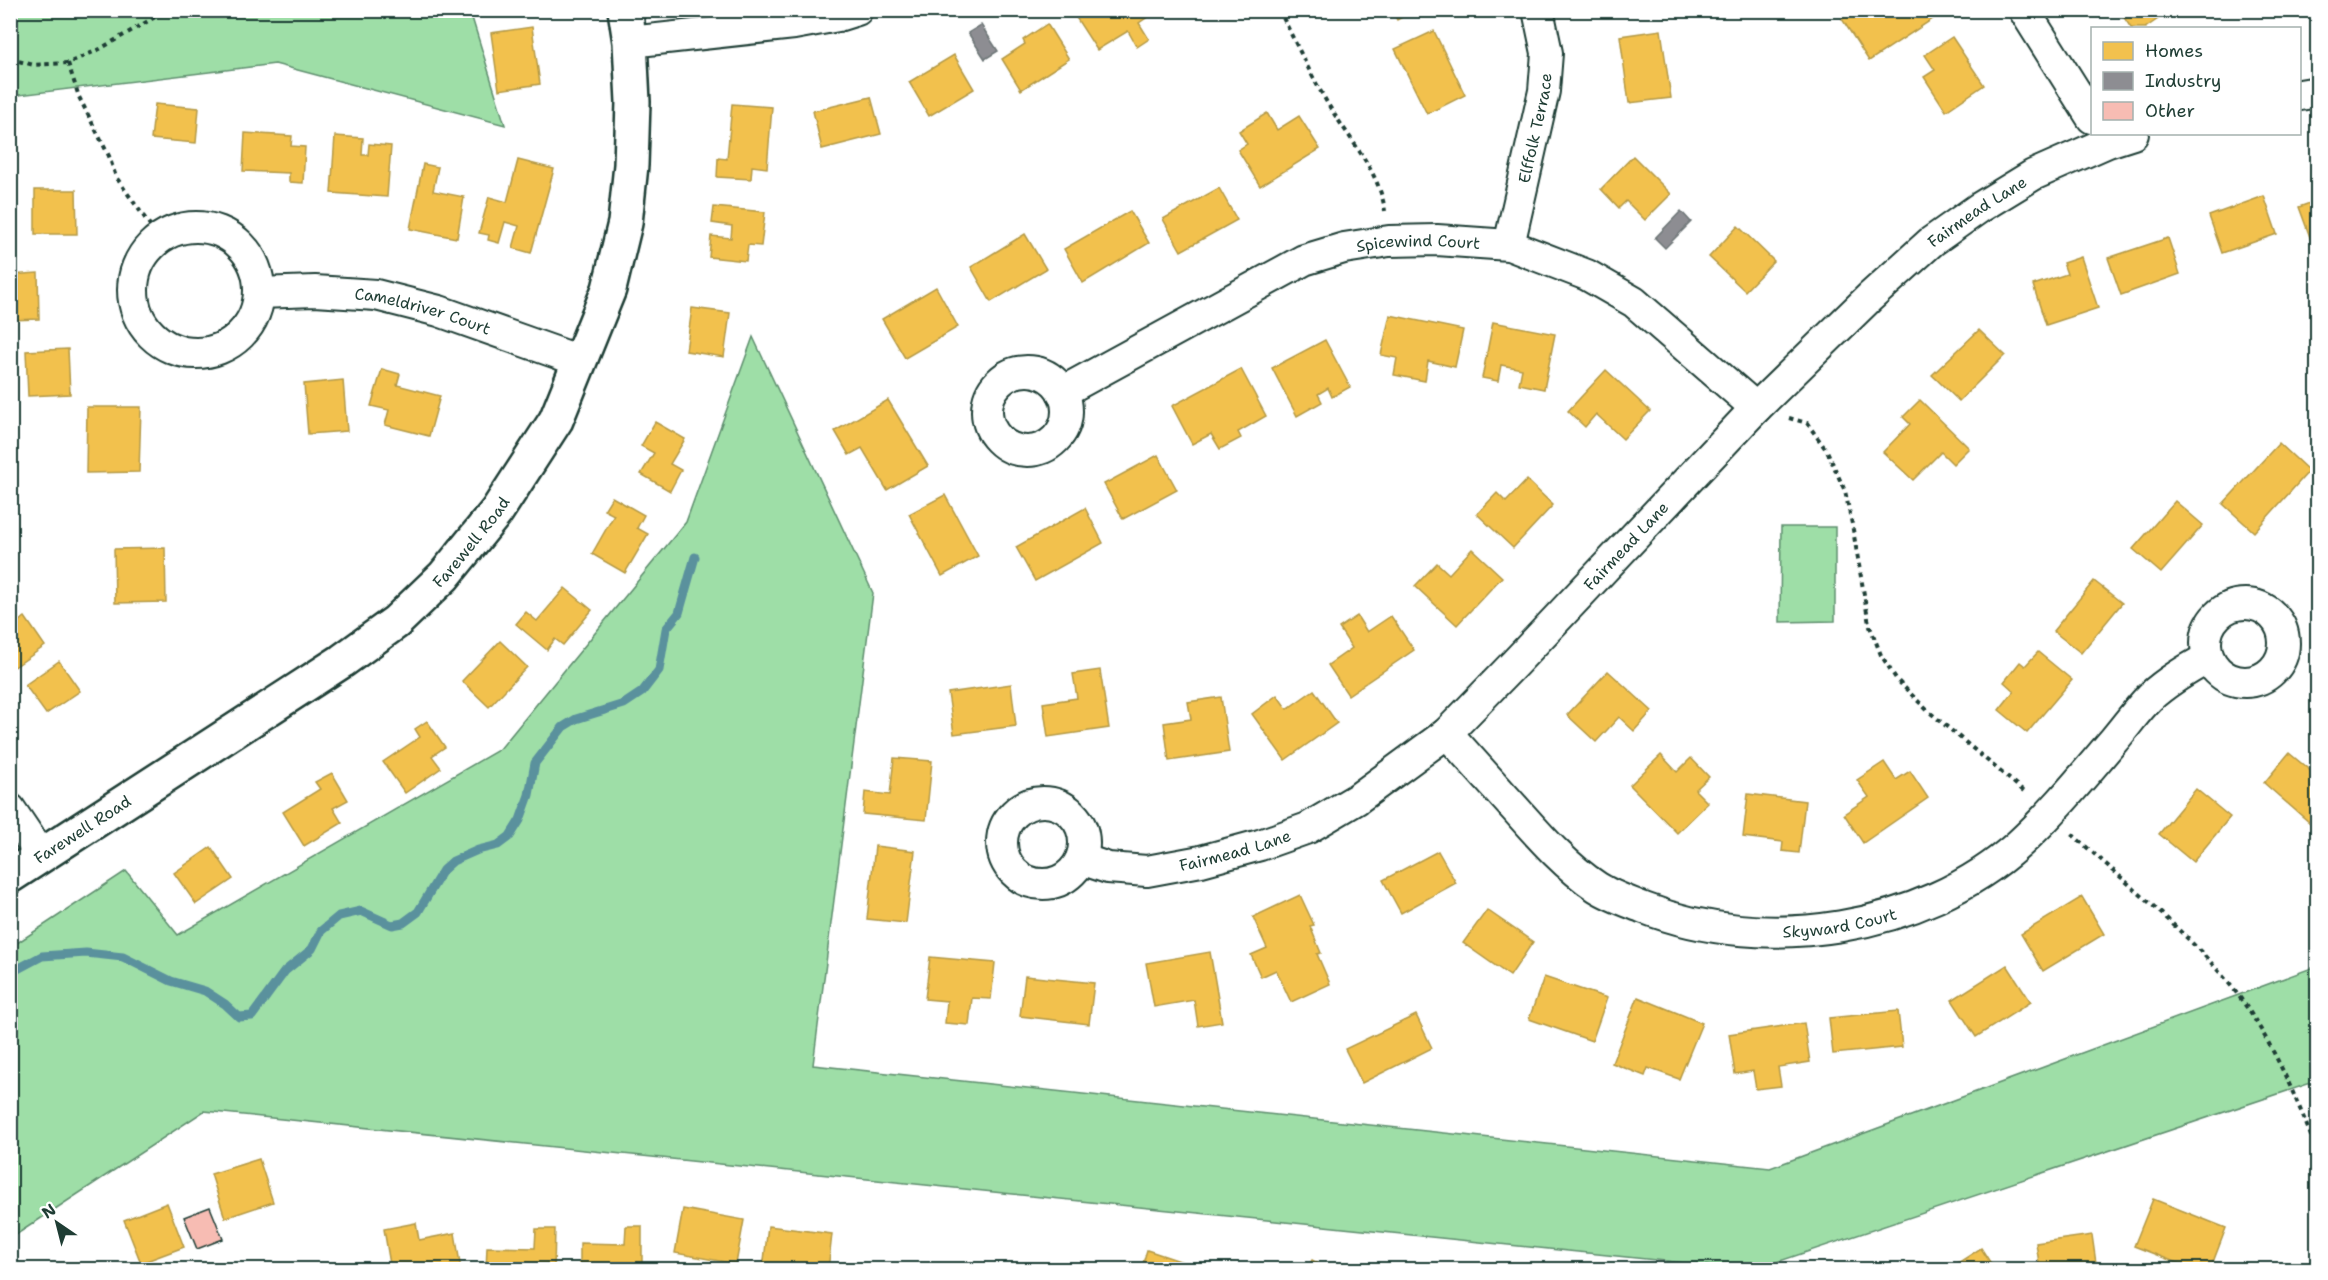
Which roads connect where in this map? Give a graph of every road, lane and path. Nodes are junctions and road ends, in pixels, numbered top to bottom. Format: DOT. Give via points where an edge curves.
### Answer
graph roads {
  1 [pos="167,10"];
  2 [pos="625,10"];
  3 [pos="857,10"];
  4 [pos="1279,10"];
  5 [pos="1538,10"];
  6 [pos="2024,10"];
  7 [pos="630,42"];
  8 [pos="10,59"];
  9 [pos="68,63"];
  10 [pos="2318,92"];
  11 [pos="2301,95"];
  12 [pos="2091,106"];
  13 [pos="2104,135"];
  14 [pos="159,238"];
  15 [pos="1389,241"];
  16 [pos="1509,245"];
  17 [pos="259,293"];
  18 [pos="580,361"];
  19 [pos="1062,392"];
  20 [pos="1756,408"];
  21 [pos="2208,658"];
  22 [pos="1447,733"];
  23 [pos="10,809"];
  24 [pos="2050,814"];
  25 [pos="41,855"];
  26 [pos="1082,859"];
  27 [pos="10,876"];
  28 [pos="2318,1154"];
  1 -- 9 [label="path"];
  2 -- 7 [label="street, Farewell Road"];
  3 -- 7 [label="street" via="794,24"];
  4 -- 15 [label="path" via="1330,107 1375,178 1384,201"];
  5 -- 16 [label="street, Elffolk Terrace" via="1547,53 1544,91"];
  6 -- 12 [label="street"];
  7 -- 18 [label="street, Farewell Road" via="632,144 625,224 609,289"];
  8 -- 9 [label="path" via="34,65"];
  9 -- 14 [label="path" via="79,97 116,177"];
  10 -- 11 [label="street"];
  13 -- 20 [label="street, Fairmead Lane" via="1979,208 1931,242"];
  14 -- 17 [label="street" via="181,228 201,226 221,231 240,244 255,267"];
  14 -- 17 [label="street" via="140,260 132,289 135,310 146,329 161,343 177,351 199,353 217,349 236,339 250,322"];
  15 -- 16 [label="street, Spicewind Court"];
  15 -- 19 [label="street, Spicewind Court" via="1304,260"];
  16 -- 20 [label="street, Spicewind Court" via="1587,275 1634,302"];
  17 -- 18 [label="street, Cameldriver Court" via="376,295 439,311"];
  18 -- 25 [label="street, Farewell Road" via="556,420 497,511 444,576 396,622"];
  20 -- 22 [label="street, Fairmead Lane"];
  20 -- 24 [label="path" via="1807,423 1827,451 1845,491 1869,624 1881,655 1897,680"];
  21 -- 24 [label="street, Skyward Court" via="2186,669 2150,697"];
  22 -- 24 [label="street, Skyward Court" via="1547,843 1599,888 1671,918 1717,927 1808,931 1854,924 1899,911 1988,868"];
  22 -- 26 [label="street, Fairmead Lane" via="1357,799 1308,828 1260,845 1148,871 1108,868"];
  23 -- 25 [label="street"];
  24 -- 28 [label="path" via="2165,919 2240,997 2265,1034 2296,1095"];
  25 -- 27 [label="street, Farewell Road"];
}
